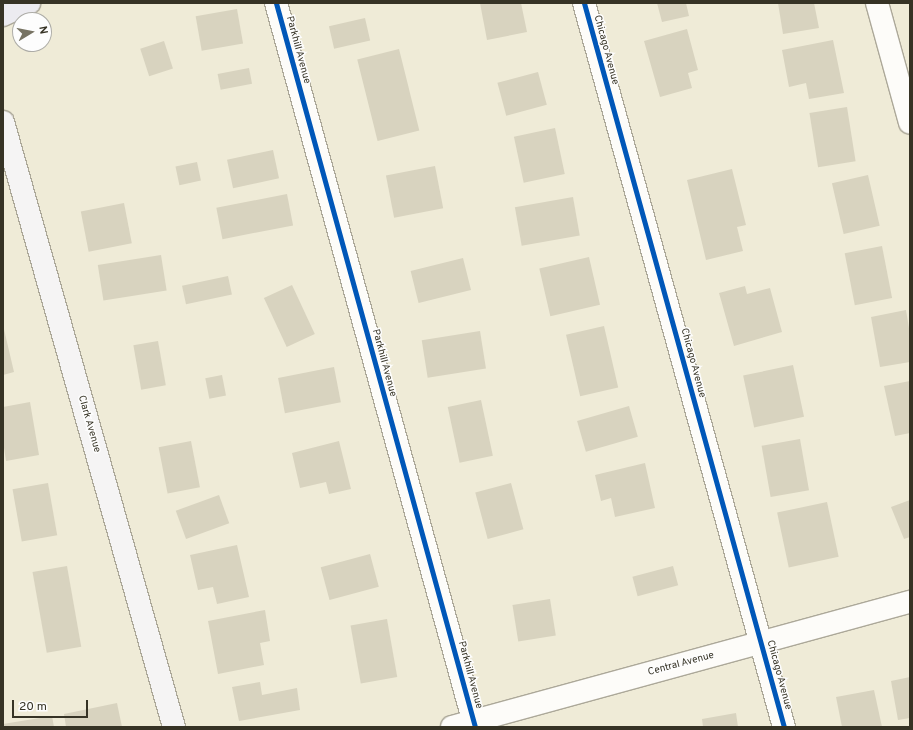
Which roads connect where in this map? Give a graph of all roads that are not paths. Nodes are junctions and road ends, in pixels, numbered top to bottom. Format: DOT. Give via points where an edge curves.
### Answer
graph roads {
  1 [pos="29,3"];
  2 [pos="276,3"];
  3 [pos="584,3"];
  4 [pos="877,3"];
  5 [pos="3,15"];
  6 [pos="3,122"];
  7 [pos="910,123"];
  8 [pos="910,602"];
  9 [pos="761,642"];
  10 [pos="474,724"];
  11 [pos="174,727"];
  12 [pos="452,727"];
  13 [pos="784,727"];
  1 -- 5 [label="main road"];
  2 -- 10 [label="street, Parkhill Avenue"];
  3 -- 9 [label="street, Chicago Avenue"];
  4 -- 7 [label="street"];
  6 -- 11 [label="street, Clark Avenue"];
  8 -- 9 [label="street, Central Avenue"];
  9 -- 10 [label="street, Central Avenue"];
  9 -- 13 [label="street, Chicago Avenue"];
  10 -- 12 [label="street, Central Avenue"];
}
